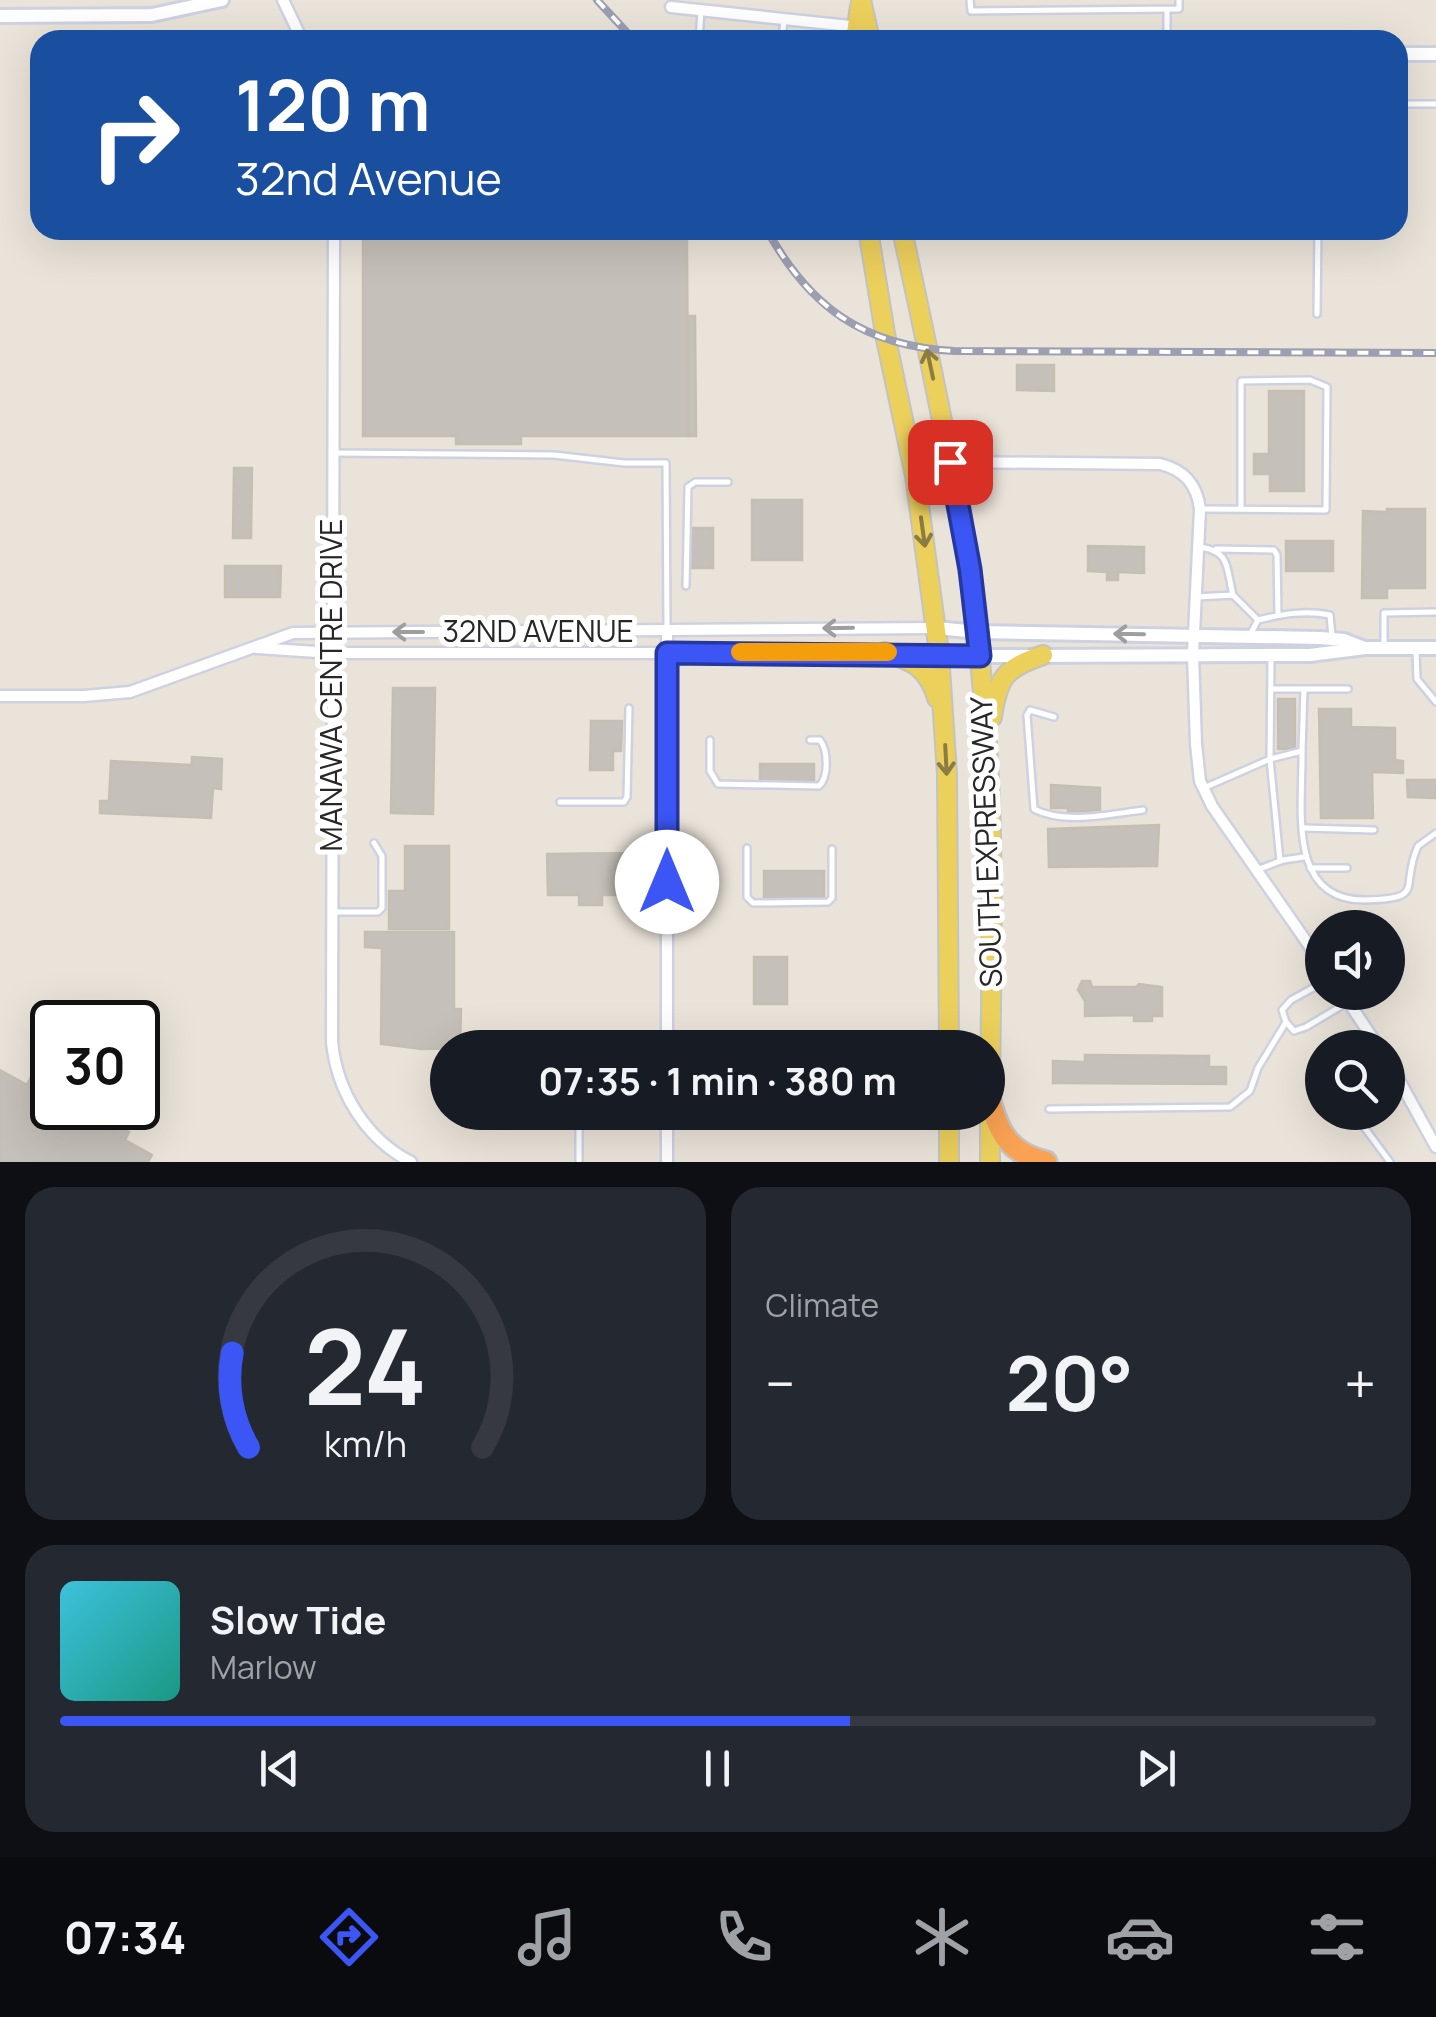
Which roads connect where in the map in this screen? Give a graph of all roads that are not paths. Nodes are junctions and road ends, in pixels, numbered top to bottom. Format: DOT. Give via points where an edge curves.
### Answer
graph roads {
  1 [pos="222,0"];
  2 [pos="282,0"];
  3 [pos="861,0"];
  4 [pos="970,0"];
  5 [pos="1180,0"];
  6 [pos="672,7"];
  7 [pos="701,10"];
  8 [pos="1166,10"];
  9 [pos="0,16"];
  10 [pos="784,20"];
  11 [pos="297,30"];
  12 [pos="700,30"];
  13 [pos="783,30"];
  14 [pos="840,30"];
  15 [pos="862,30"];
  16 [pos="1167,30"];
  17 [pos="1408,54"];
  18 [pos="1436,54"];
  19 [pos="1408,104"];
  20 [pos="1436,104"];
  21 [pos="334,240"];
  22 [pos="870,240"];
  23 [pos="904,240"];
  24 [pos="1318,240"];
  25 [pos="1317,314"];
  26 [pos="332,453"];
  27 [pos="950,462"];
  28 [pos="728,482"];
  29 [pos="1200,509"];
  30 [pos="1241,510"];
  31 [pos="1196,547"];
  32 [pos="1216,549"];
  33 [pos="686,586"];
  34 [pos="1233,595"];
  35 [pos="1196,597"];
  36 [pos="1436,612"];
  37 [pos="1278,615"];
  38 [pos="1258,620"];
  39 [pos="936,628"];
  40 [pos="332,632"];
  41 [pos="667,632"];
  42 [pos="978,632"];
  43 [pos="1195,634"];
  44 [pos="1250,636"];
  45 [pos="1334,645"];
  46 [pos="252,648"];
  47 [pos="1384,648"];
  48 [pos="1416,648"];
  49 [pos="1436,648"];
  50 [pos="885,652"];
  51 [pos="332,653"];
  52 [pos="667,653"];
  53 [pos="939,653"];
  54 [pos="1193,654"];
  55 [pos="1043,655"];
  56 [pos="980,656"];
  57 [pos="1271,656"];
  58 [pos="1422,687"];
  59 [pos="1436,687"];
  60 [pos="1270,689"];
  61 [pos="1304,689"];
  62 [pos="1348,689"];
  63 [pos="0,696"];
  64 [pos="1436,702"];
  65 [pos="629,708"];
  66 [pos="1295,714"];
  67 [pos="1303,714"];
  68 [pos="1054,717"];
  69 [pos="944,725"];
  70 [pos="710,740"];
  71 [pos="810,740"];
  72 [pos="988,747"];
  73 [pos="1302,751"];
  74 [pos="1270,759"];
  75 [pos="1203,788"];
  76 [pos="560,802"];
  77 [pos="1143,810"];
  78 [pos="1304,828"];
  79 [pos="1374,830"];
  80 [pos="1436,833"];
  81 [pos="374,844"];
  82 [pos="747,848"];
  83 [pos="832,849"];
  84 [pos="1304,857"];
  85 [pos="1280,861"];
  86 [pos="1310,868"];
  87 [pos="1346,868"];
  88 [pos="1257,870"];
  89 [pos="332,912"];
  90 [pos="1305,939"];
  91 [pos="1305,992"];
  92 [pos="1329,1010"];
  93 [pos="1286,1022"];
  94 [pos="667,1030"];
  95 [pos="949,1030"];
  96 [pos="991,1030"];
  97 [pos="1405,1099"];
  98 [pos="1050,1108"];
  99 [pos="580,1130"];
  100 [pos="667,1130"];
  101 [pos="949,1130"];
  102 [pos="990,1130"];
  103 [pos="1000,1130"];
  104 [pos="1366,1130"];
  105 [pos="1436,1146"];
  106 [pos="411,1162"];
  107 [pos="579,1162"];
  108 [pos="667,1162"];
  109 [pos="949,1162"];
  110 [pos="990,1162"];
  111 [pos="1046,1162"];
  112 [pos="1390,1162"];
  1 -- 9 [label="street" via="152,15"];
  2 -- 11 [label="street"];
  3 -- 15 [label="main road"];
  4 -- 8 [label="lane" via="972,11"];
  5 -- 8 [label="lane" via="1179,9"];
  6 -- 7 [label="street"];
  7 -- 10 [label="street"];
  7 -- 12 [label="lane"];
  8 -- 16 [label="lane"];
  10 -- 13 [label="lane"];
  10 -- 14 [label="street"];
  17 -- 18 [label="street"];
  19 -- 20 [label="lane"];
  21 -- 26 [label="street, MANAWA CENTRE DRIVE"];
  22 -- 39 [label="main road, SOUTH EXPRESSWAY, one-way"];
  27 -- 23 [label="main road, SOUTH EXPRESSWAY, one-way"];
  24 -- 25 [label="lane"];
  26 -- 40 [label="street, MANAWA CENTRE DRIVE"];
  26 -- 41 [label="lane" via="666,463"];
  27 -- 29 [label="street" via="1160,464 1189,479"];
  27 -- 42 [label="main road, SOUTH EXPRESSWAY"];
  28 -- 33 [label="lane" via="688,488"];
  29 -- 30 [label="lane"];
  29 -- 31 [label="street"];
  30 -- 30 [label="lane" via="1326,510 1327,387 1310,380 1241,381"];
  31 -- 32 [label="lane"];
  31 -- 35 [label="street"];
  32 -- 34 [label="lane" via="1226,560"];
  32 -- 37 [label="lane" via="1274,550"];
  34 -- 35 [label="lane"];
  34 -- 38 [label="lane"];
  35 -- 43 [label="street"];
  36 -- 47 [label="lane" via="1384,613"];
  37 -- 38 [label="lane"];
  37 -- 45 [label="lane" via="1330,616"];
  38 -- 44 [label="lane"];
  39 -- 41 [label="street, 32ND AVENUE, one-way"];
  39 -- 42 [label="street, 32ND AVENUE"];
  39 -- 53 [label="main road, SOUTH EXPRESSWAY"];
  41 -- 40 [label="street, 32ND AVENUE, one-way"];
  40 -- 46 [label="street, 32ND AVENUE" via="294,633"];
  40 -- 51 [label="street, MANAWA CENTRE DRIVE"];
  41 -- 52 [label="street"];
  43 -- 42 [label="street, 32ND AVENUE, one-way"];
  42 -- 56 [label="main road, SOUTH EXPRESSWAY"];
  43 -- 44 [label="street, 32ND AVENUE"];
  43 -- 54 [label="street"];
  44 -- 45 [label="street, 32ND AVENUE"];
  45 -- 47 [label="street, 32ND AVENUE" via="1344,640"];
  45 -- 57 [label="street, 32ND AVENUE"];
  46 -- 51 [label="street, 32ND AVENUE"];
  46 -- 63 [label="street, 32ND AVENUE" via="130,692"];
  47 -- 48 [label="street, 32ND AVENUE"];
  48 -- 49 [label="street, 32ND AVENUE"];
  48 -- 58 [label="lane"];
  50 -- 52 [label="street, 32ND AVENUE"];
  50 -- 53 [label="street, 32ND AVENUE"];
  50 -- 69 [label="main road" via="926,672"];
  51 -- 52 [label="street, 32ND AVENUE"];
  51 -- 89 [label="street, MANAWA CENTRE DRIVE"];
  52 -- 94 [label="street"];
  53 -- 56 [label="street, 32ND AVENUE"];
  53 -- 69 [label="main road, SOUTH EXPRESSWAY"];
  54 -- 55 [label="street, 32ND AVENUE"];
  54 -- 57 [label="street, 32ND AVENUE"];
  54 -- 75 [label="street"];
  55 -- 56 [label="street, 32ND AVENUE"];
  55 -- 72 [label="main road" via="1000,680"];
  56 -- 72 [label="main road, SOUTH EXPRESSWAY"];
  57 -- 60 [label="lane"];
  58 -- 59 [label="lane"];
  58 -- 64 [label="lane"];
  60 -- 61 [label="lane"];
  60 -- 74 [label="lane"];
  61 -- 62 [label="lane"];
  61 -- 67 [label="lane"];
  65 -- 76 [label="lane" via="624,802"];
  66 -- 67 [label="lane"];
  67 -- 73 [label="lane"];
  68 -- 77 [label="lane" via="1030,710 1027,715 1034,810 1056,816"];
  69 -- 95 [label="main road, SOUTH EXPRESSWAY, one-way"];
  70 -- 71 [label="lane" via="710,771 718,784 818,786 825,776 825,748"];
  72 -- 96 [label="main road, SOUTH EXPRESSWAY"];
  73 -- 74 [label="lane"];
  73 -- 78 [label="lane"];
  74 -- 75 [label="lane"];
  74 -- 85 [label="lane"];
  75 -- 88 [label="street"];
  78 -- 79 [label="lane"];
  78 -- 84 [label="lane"];
  80 -- 86 [label="lane" via="1418,846 1409,890 1394,900 1338,898"];
  81 -- 89 [label="lane" via="382,856 382,908"];
  82 -- 83 [label="lane" via="752,903 828,902"];
  84 -- 85 [label="lane"];
  84 -- 86 [label="lane"];
  85 -- 88 [label="lane"];
  86 -- 87 [label="lane"];
  88 -- 90 [label="street"];
  89 -- 106 [label="street, MANAWA CENTRE DRIVE" via="333,1050 346,1094 370,1131"];
  91 -- 93 [label="lane" via="1282,1010"];
  92 -- 93 [label="lane" via="1306,1028 1294,1030"];
  93 -- 98 [label="lane" via="1250,1090 1230,1107"];
  97 -- 105 [label="street"];
  99 -- 107 [label="lane"];
  100 -- 108 [label="street"];
  101 -- 109 [label="main road"];
  102 -- 110 [label="main road, SOUTH EXPRESSWAY"];
  103 -- 111 [label="highway" via="1004,1140"];
  104 -- 112 [label="lane"];
}
